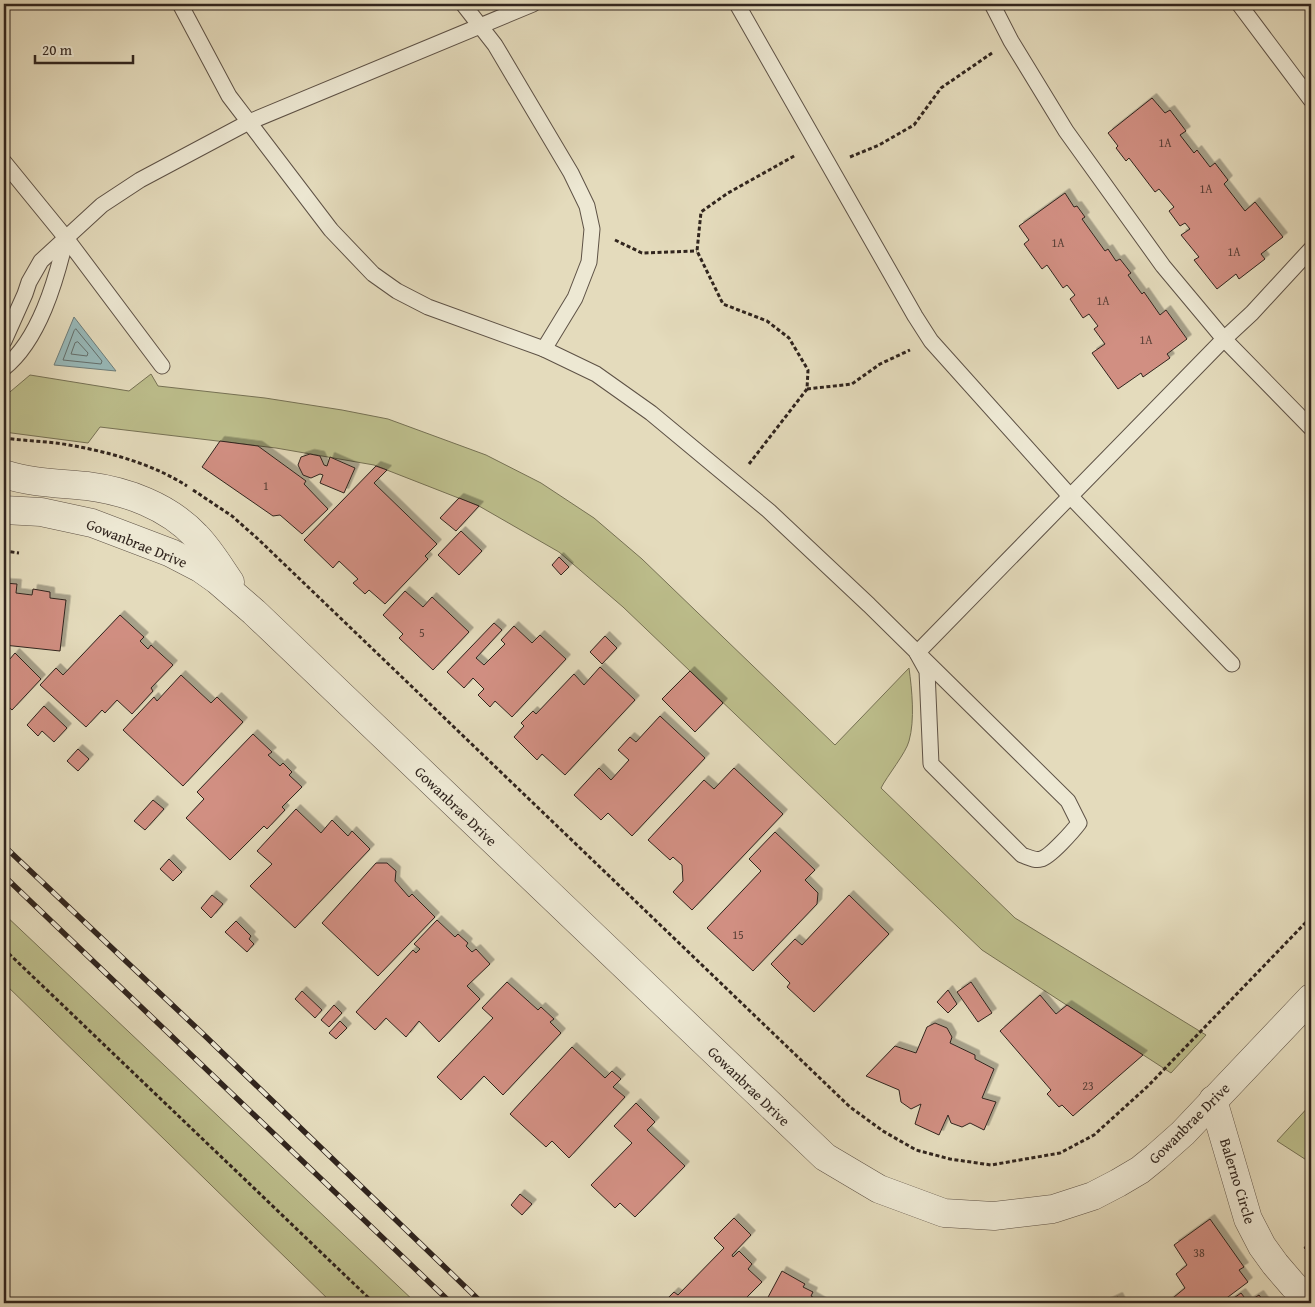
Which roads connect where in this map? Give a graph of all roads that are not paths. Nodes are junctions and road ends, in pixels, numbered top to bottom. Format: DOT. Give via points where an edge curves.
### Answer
graph roads {
  1 [pos="180,4"];
  2 [pos="463,4"];
  3 [pos="533,4"];
  4 [pos="737,4"];
  5 [pos="992,4"];
  6 [pos="1239,4"];
  7 [pos="480,25"];
  8 [pos="1311,100"];
  9 [pos="249,122"];
  10 [pos="4,162"];
  11 [pos="66,238"];
  12 [pos="1311,249"];
  13 [pos="1224,339"];
  14 [pos="4,341"];
  15 [pos="544,349"];
  16 [pos="162,366"];
  17 [pos="4,368"];
  18 [pos="1311,428"];
  19 [pos="4,474"];
  20 [pos="1070,496"];
  21 [pos="4,510"];
  22 [pos="254,612"];
  23 [pos="917,653"];
  24 [pos="1232,664"];
  25 [pos="1311,998"];
  26 [pos="1214,1100"];
  27 [pos="1311,1302"];
  1 -- 9 [label="lane" via="229,96"];
  2 -- 7 [label="lane"];
  3 -- 7 [label="lane"];
  4 -- 20 [label="lane" via="931,341"];
  5 -- 13 [label="lane" via="1066,131 1163,266"];
  6 -- 8 [label="lane"];
  7 -- 9 [label="lane"];
  7 -- 15 [label="lane" via="495,45 588,206 592,229 589,262 575,298"];
  9 -- 11 [label="lane" via="140,180 102,205"];
  9 -- 15 [label="lane" via="331,230 373,274 428,307"];
  10 -- 11 [label="lane"];
  11 -- 14 [label="lane" via="37,266"];
  11 -- 16 [label="lane"];
  11 -- 17 [label="lane" via="55,279 38,321 21,350"];
  12 -- 13 [label="lane"];
  13 -- 18 [label="lane"];
  13 -- 20 [label="lane"];
  15 -- 23 [label="lane" via="596,374 651,413 769,511"];
  19 -- 22 [label="street, Gowanbrae Drive" via="40,483 86,486 122,493 166,513 198,537"];
  20 -- 23 [label="lane"];
  20 -- 24 [label="lane"];
  21 -- 22 [label="street, Gowanbrae Drive" via="41,512 92,523 171,553 217,580"];
  22 -- 26 [label="street, Gowanbrae Drive" via="825,1157 878,1190 944,1213 994,1216 1053,1208 1093,1196 1140,1170 1183,1133"];
  23 -- 23 [label="lane" via="1068,801 1079,823 1043,859 1035,860 1022,854 931,764 927,671"];
  25 -- 26 [label="street, Gowanbrae Drive"];
  26 -- 27 [label="street, Balerno Circle" via="1248,1219 1275,1264"];
}
